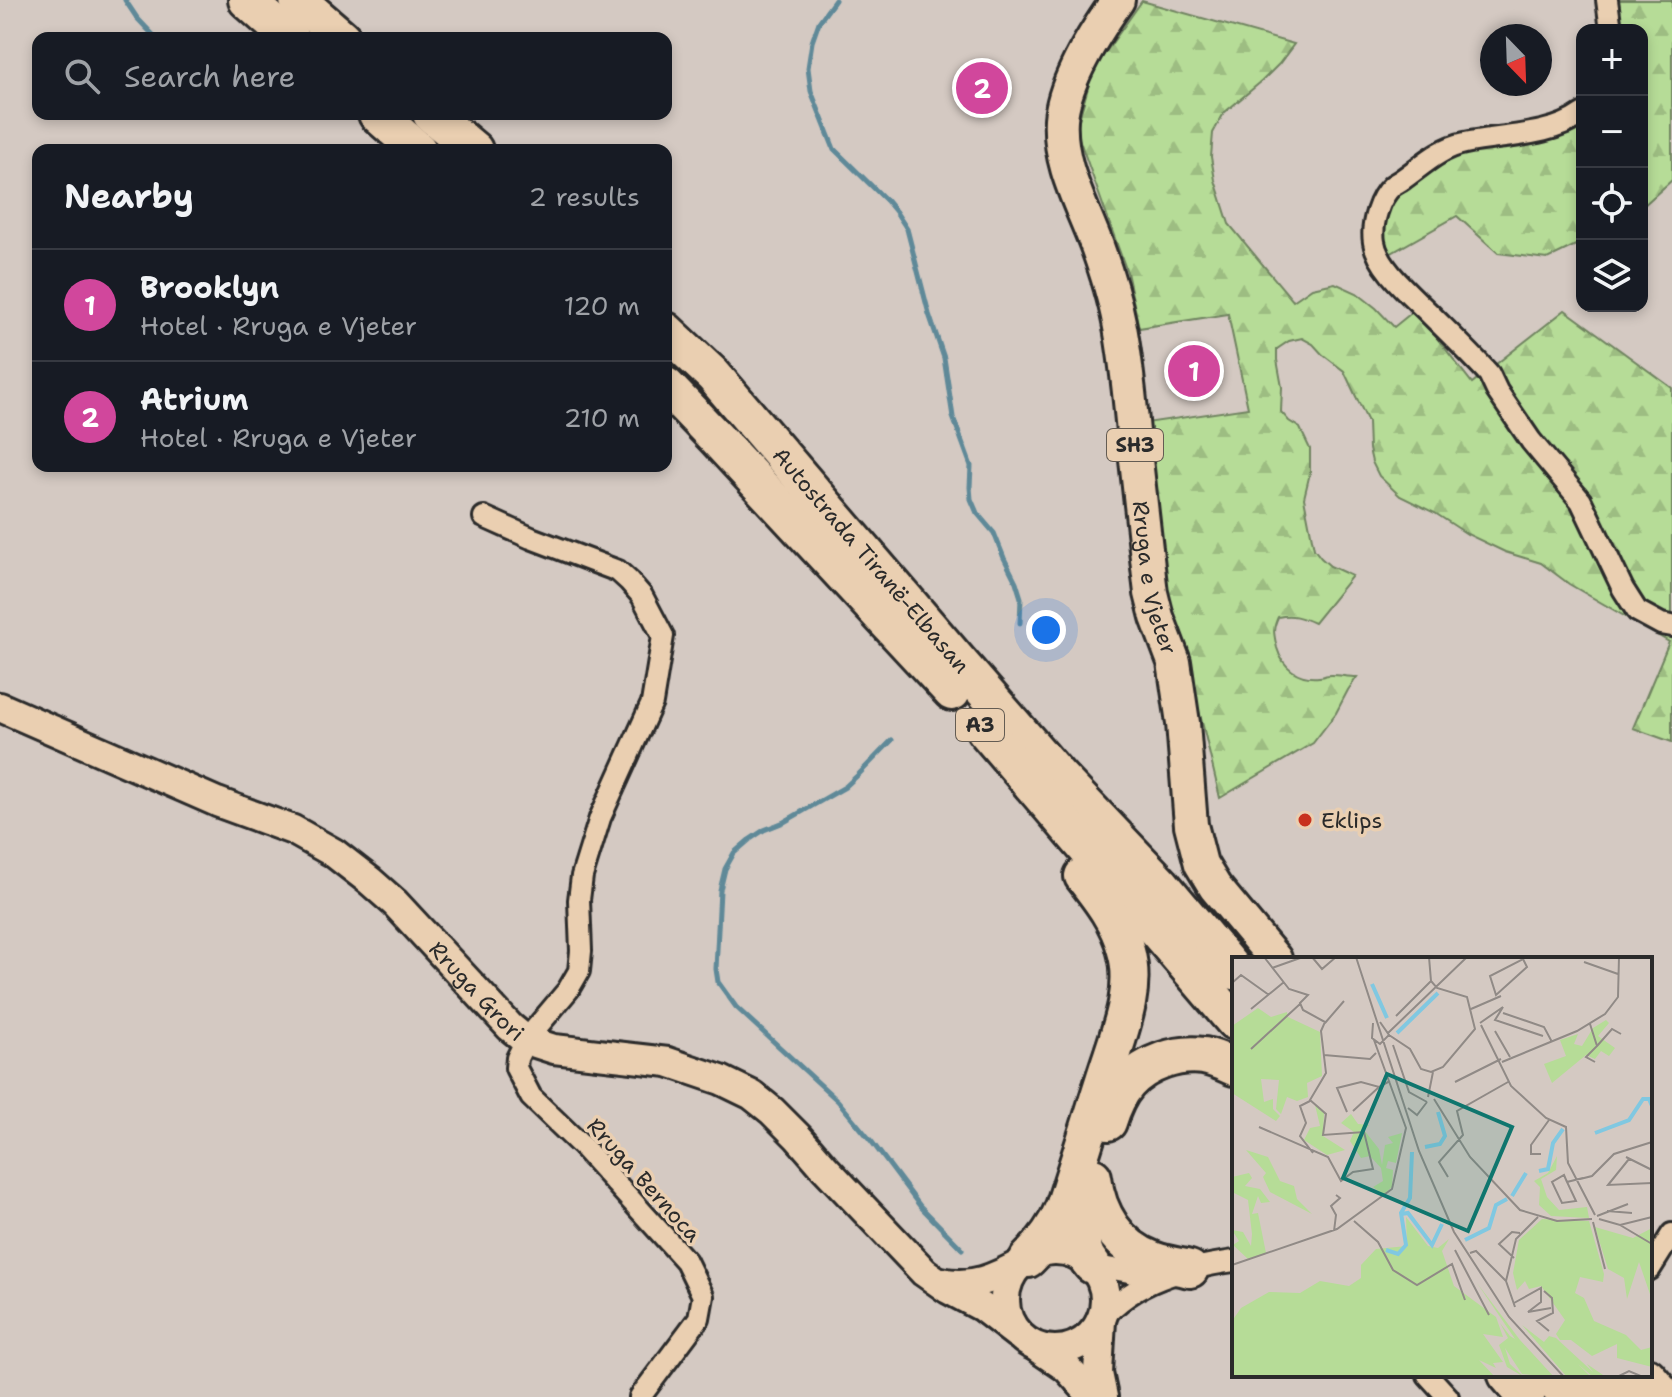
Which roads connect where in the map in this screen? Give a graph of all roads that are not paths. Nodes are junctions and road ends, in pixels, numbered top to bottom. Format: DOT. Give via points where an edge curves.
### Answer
graph roads {
  1 [pos="247,0"];
  2 [pos="298,0"];
  3 [pos="1118,0"];
  4 [pos="1607,0"];
  5 [pos="1610,24"];
  6 [pos="283,32"];
  7 [pos="335,32"];
  8 [pos="1576,118"];
  9 [pos="384,120"];
  10 [pos="438,120"];
  11 [pos="411,144"];
  12 [pos="467,144"];
  13 [pos="672,337"];
  14 [pos="672,392"];
  15 [pos="484,517"];
  16 [pos="1672,626"];
  17 [pos="0,707"];
  18 [pos="969,712"];
  19 [pos="1273,957"];
  20 [pos="1232,969"];
  21 [pos="1232,1019"];
  22 [pos="526,1040"];
  23 [pos="1232,1066"];
  24 [pos="1094,1168"];
  25 [pos="1672,1234"];
  26 [pos="1026,1260"];
  27 [pos="1232,1261"];
  28 [pos="1092,1265"];
  29 [pos="1652,1266"];
  30 [pos="1190,1269"];
  31 [pos="933,1278"];
  32 [pos="1101,1320"];
  33 [pos="1028,1342"];
  34 [pos="1430,1377"];
  35 [pos="1509,1377"];
  36 [pos="1550,1377"];
  37 [pos="1591,1377"];
  38 [pos="1629,1377"];
  39 [pos="1651,1377"];
  40 [pos="640,1397"];
  41 [pos="1093,1397"];
  42 [pos="1103,1397"];
  43 [pos="1448,1397"];
  44 [pos="1526,1397"];
  45 [pos="1568,1397"];
  46 [pos="1609,1397"];
  47 [pos="1646,1397"];
  48 [pos="1668,1397"];
  1 -- 6 [label="highway"];
  2 -- 7 [label="highway"];
  3 -- 19 [label="main road, Rruga e Vjeter / SH3" via="1067,92 1061,139 1119,321 1151,593 1174,662 1195,843 1215,887"];
  4 -- 5 [label="street"];
  8 -- 16 [label="street" via="1553,129 1450,146 1391,187 1380,203 1374,243 1398,282 1489,374 1531,441 1581,501 1637,611"];
  9 -- 11 [label="highway"];
  10 -- 12 [label="highway"];
  13 -- 20 [label="highway, Autostrada Tiranë-Elbasan / A3" via="713,375 1060,778 1162,885"];
  14 -- 18 [label="highway, Autostrada Tiranë-Elbasan / A3"];
  15 -- 22 [label="street" via="618,571 642,596 663,636 652,703 600,818 582,876 579,971"];
  17 -- 22 [label="main road, Rruga Grori" via="293,830 334,853 395,903"];
  18 -- 21 [label="highway, Autostrada Tiranë-Elbasan / A3"];
  18 -- 26 [label="highway" via="1002,780 1112,916 1130,972 1116,1041 1064,1207"];
  22 -- 31 [label="main road, Rruga Grori" via="554,1049 668,1062 752,1095"];
  22 -- 40 [label="street, Rruga Bernoca" via="516,1068 531,1097 686,1261 703,1296 691,1331"];
  23 -- 24 [label="highway" via="1187,1055 1163,1060 1136,1076 1116,1103"];
  24 -- 28 [label="highway" via="1081,1224 1085,1255"];
  24 -- 30 [label="highway" via="1093,1183 1111,1229 1155,1261"];
  25 -- 29 [label="street"];
  26 -- 28 [label="main road" via="1060,1251"];
  26 -- 31 [label="main road" via="975,1284"];
  26 -- 33 [label="main road" via="1015,1270 1006,1294 1008,1319"];
  27 -- 30 [label="street"];
  28 -- 30 [label="street" via="1152,1273"];
  28 -- 32 [label="main road" via="1103,1285"];
  30 -- 32 [label="street" via="1136,1289"];
  31 -- 33 [label="main road, Rruga Grori"];
  32 -- 33 [label="main road" via="1075,1345 1058,1350"];
  32 -- 42 [label="main road" via="1098,1373"];
  33 -- 41 [label="main road, Rruga Grori" via="1067,1368"];
  34 -- 43 [label="street"];
  35 -- 44 [label="highway"];
  36 -- 45 [label="highway"];
  37 -- 46 [label="highway"];
  38 -- 47 [label="highway"];
  39 -- 48 [label="main road"];
}
